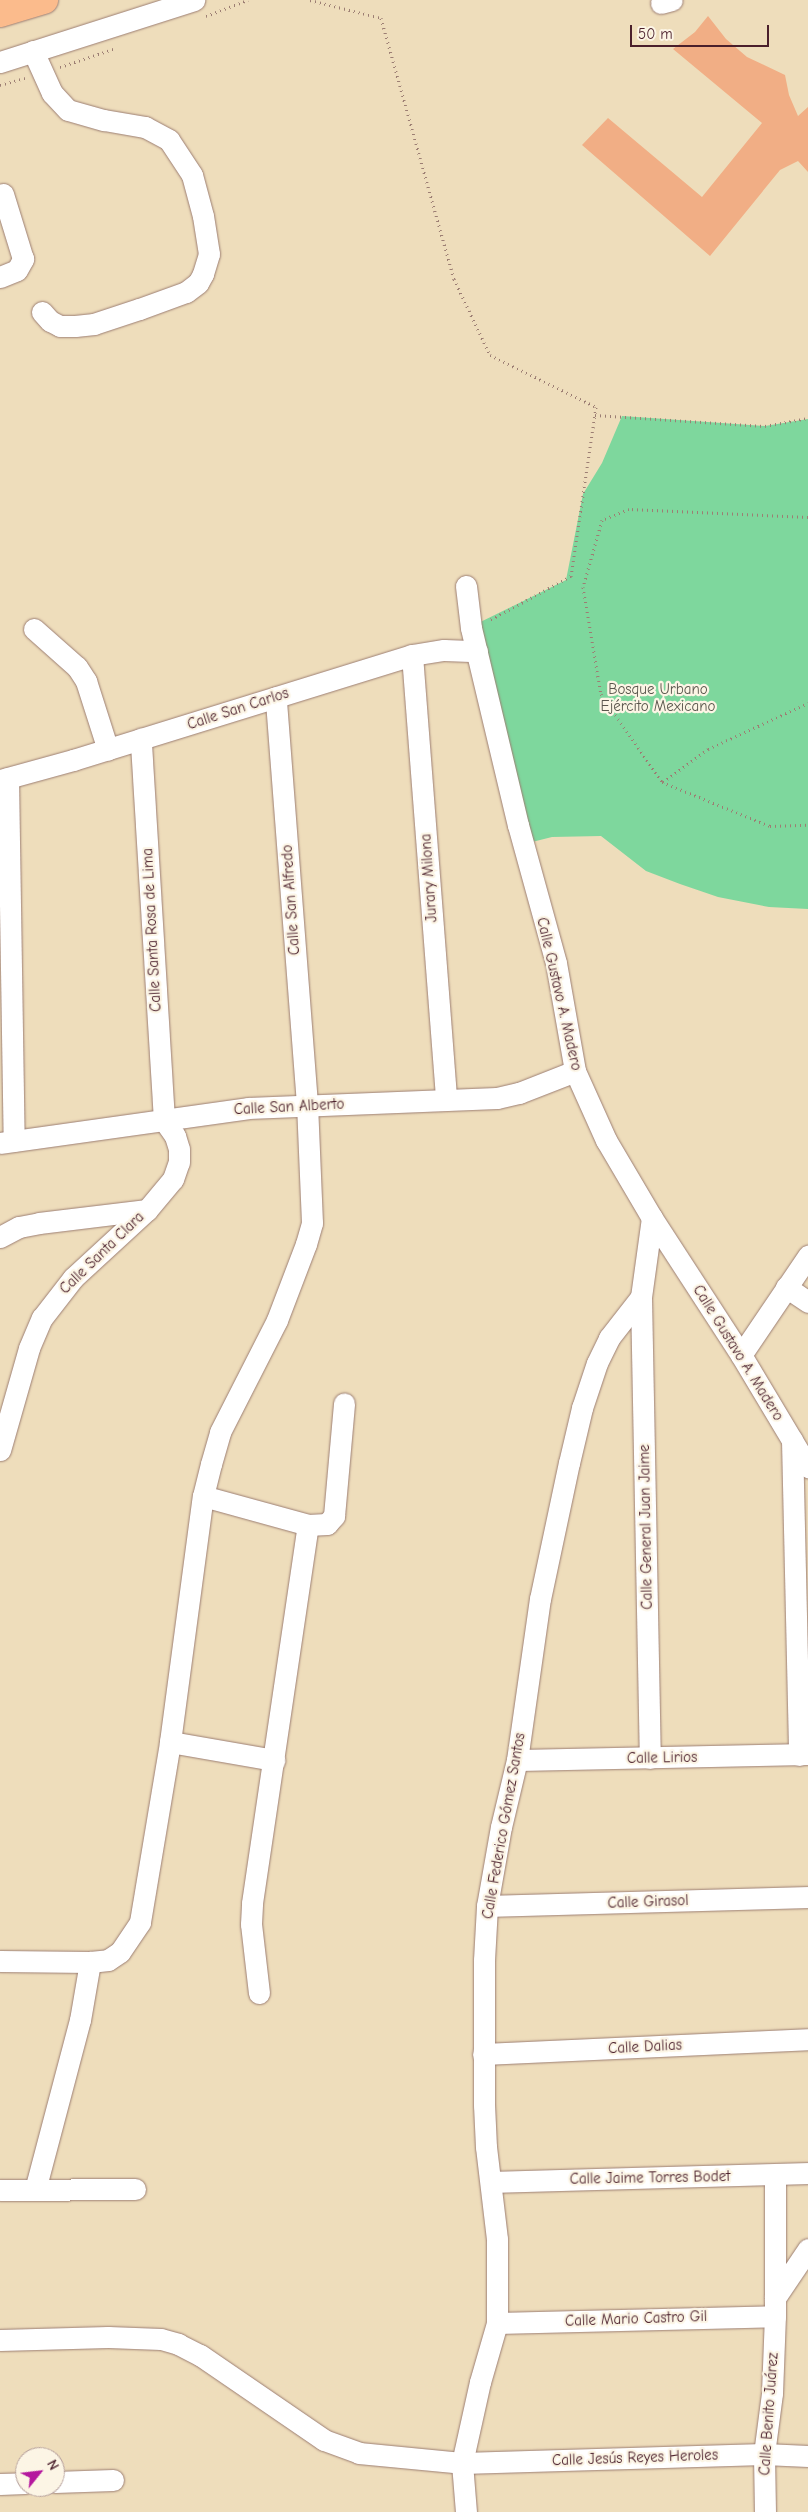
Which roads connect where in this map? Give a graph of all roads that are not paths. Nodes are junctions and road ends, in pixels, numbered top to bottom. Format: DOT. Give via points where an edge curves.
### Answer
graph roads {
  1 [pos="44,0"];
  2 [pos="194,0"];
  3 [pos="0,13"];
  4 [pos="33,52"];
  5 [pos="0,62"];
  6 [pos="3,194"];
  7 [pos="0,277"];
  8 [pos="42,312"];
  9 [pos="466,586"];
  10 [pos="34,629"];
  11 [pos="477,651"];
  12 [pos="412,655"];
  13 [pos="276,697"];
  14 [pos="141,739"];
  15 [pos="108,750"];
  16 [pos="4,779"];
  17 [pos="575,1070"];
  18 [pos="446,1100"];
  19 [pos="307,1104"];
  20 [pos="164,1120"];
  21 [pos="7,1142"];
  22 [pos="147,1210"];
  23 [pos="652,1218"];
  24 [pos="0,1237"];
  25 [pos="808,1256"];
  26 [pos="786,1287"];
  27 [pos="641,1297"];
  28 [pos="808,1302"];
  29 [pos="741,1355"];
  30 [pos="344,1403"];
  31 [pos="800,1445"];
  32 [pos="0,1450"];
  33 [pos="808,1467"];
  34 [pos="203,1496"];
  35 [pos="308,1525"];
  36 [pos="170,1742"];
  37 [pos="803,1755"];
  38 [pos="650,1758"];
  39 [pos="274,1760"];
  40 [pos="517,1760"];
  41 [pos="808,1897"];
  42 [pos="487,1906"];
  43 [pos="0,1961"];
  44 [pos="90,1962"];
  45 [pos="259,1993"];
  46 [pos="808,2039"];
  47 [pos="483,2054"];
  48 [pos="808,2174"];
  49 [pos="775,2175"];
  50 [pos="491,2182"];
  51 [pos="135,2189"];
  52 [pos="0,2190"];
  53 [pos="35,2190"];
  54 [pos="808,2249"];
  55 [pos="775,2307"];
  56 [pos="497,2323"];
  57 [pos="0,2340"];
  58 [pos="764,2454"];
  59 [pos="808,2456"];
  60 [pos="462,2463"];
  61 [pos="113,2480"];
  62 [pos="65,2482"];
  63 [pos="15,2483"];
  64 [pos="0,2484"];
  65 [pos="466,2512"];
  66 [pos="765,2512"];
  1 -- 3 [label="highway"];
  2 -- 4 [label="street"];
  4 -- 5 [label="street"];
  4 -- 8 [label="street" via="52,93 68,110 145,127 169,140 192,175 209,254 198,283 186,292 139,309 94,324 75,326 60,326"];
  6 -- 7 [label="street" via="23,259 17,270"];
  9 -- 11 [label="street, Calle Gustavo A. Madero"];
  10 -- 15 [label="street" via="77,667 86,681"];
  11 -- 12 [label="street, Calle San Carlos" via="444,650"];
  11 -- 17 [label="street, Calle Gustavo A. Madero" via="518,826 556,963"];
  12 -- 13 [label="street, Calle San Carlos"];
  12 -- 18 [label="street, Jurary Milona"];
  13 -- 14 [label="street, Calle San Carlos"];
  13 -- 19 [label="street, Calle San Alfredo"];
  14 -- 15 [label="street, Calle San Carlos"];
  14 -- 20 [label="street, Calle Santa Rosa de Lima"];
  15 -- 16 [label="street, Calle San Carlos"];
  16 -- 21 [label="street"];
  17 -- 18 [label="street, Calle San Alberto" via="519,1093 497,1098"];
  17 -- 23 [label="street, Calle Gustavo A. Madero" via="606,1140"];
  18 -- 19 [label="street, Calle San Alberto"];
  19 -- 20 [label="street, Calle San Alberto" via="248,1108"];
  19 -- 34 [label="street, Calle San Alfredo" via="312,1223 277,1320 220,1432"];
  20 -- 21 [label="street, Calle San Alberto"];
  20 -- 22 [label="street, Calle Santa Clara" via="175,1136 179,1162 173,1179"];
  22 -- 24 [label="street" via="39,1223 20,1227"];
  22 -- 32 [label="street, Calle Santa Clara" via="73,1278 42,1318 29,1348"];
  23 -- 27 [label="street"];
  23 -- 29 [label="street, Calle Gustavo A. Madero"];
  25 -- 26 [label="street"];
  26 -- 28 [label="street"];
  26 -- 29 [label="street"];
  27 -- 38 [label="street, Calle General Juan Jaime"];
  27 -- 40 [label="street, Calle Federico Gómez Santos" via="609,1338 582,1408 540,1599"];
  29 -- 31 [label="street, Calle Gustavo A. Madero"];
  30 -- 35 [label="street" via="334,1516 327,1524"];
  31 -- 33 [label="street, Calle Gustavo A. Madero"];
  31 -- 37 [label="street"];
  34 -- 35 [label="street"];
  34 -- 36 [label="street, Calle San Alfredo"];
  35 -- 39 [label="street"];
  36 -- 39 [label="street"];
  36 -- 44 [label="street, Calle San Alfredo" via="140,1922 120,1952 108,1960"];
  37 -- 38 [label="street, Calle Lirios"];
  38 -- 40 [label="street, Calle Lirios"];
  39 -- 45 [label="street" via="252,1903 251,1924"];
  40 -- 42 [label="street, Calle Federico Gómez Santos" via="500,1827"];
  41 -- 42 [label="street, Calle Girasol"];
  42 -- 47 [label="street, Calle Federico Gómez Santos"];
  43 -- 44 [label="street, Calle San Alfredo"];
  44 -- 53 [label="street" via="77,2029"];
  46 -- 47 [label="street, Calle Dalias"];
  47 -- 50 [label="street, Calle Federico Gómez Santos" via="486,2147"];
  48 -- 49 [label="street, Calle Jaime Torres Bodet"];
  49 -- 50 [label="street, Calle Jaime Torres Bodet"];
  49 -- 55 [label="street, Calle Benito Juárez"];
  50 -- 56 [label="street, Calle Federico Gómez Santos" via="497,2239"];
  51 -- 53 [label="street"];
  52 -- 53 [label="street"];
  54 -- 55 [label="street"];
  55 -- 56 [label="street, Calle Mario Castro Gil"];
  55 -- 58 [label="street, Calle Benito Juárez" via="772,2393"];
  56 -- 60 [label="street, Calle Federico Gómez Santos"];
  57 -- 60 [label="street, Calle Jesús Reyes Heroles" via="108,2338 161,2340 178,2344 200,2355 311,2431 340,2447 359,2453"];
  58 -- 59 [label="street, Calle Jesús Reyes Heroles"];
  58 -- 60 [label="street, Calle Jesús Reyes Heroles"];
  58 -- 66 [label="street, Calle Benito Juárez"];
  60 -- 65 [label="street, Calle Federico Gómez Santos"];
  61 -- 62 [label="street"];
  63 -- 64 [label="street"];
}
